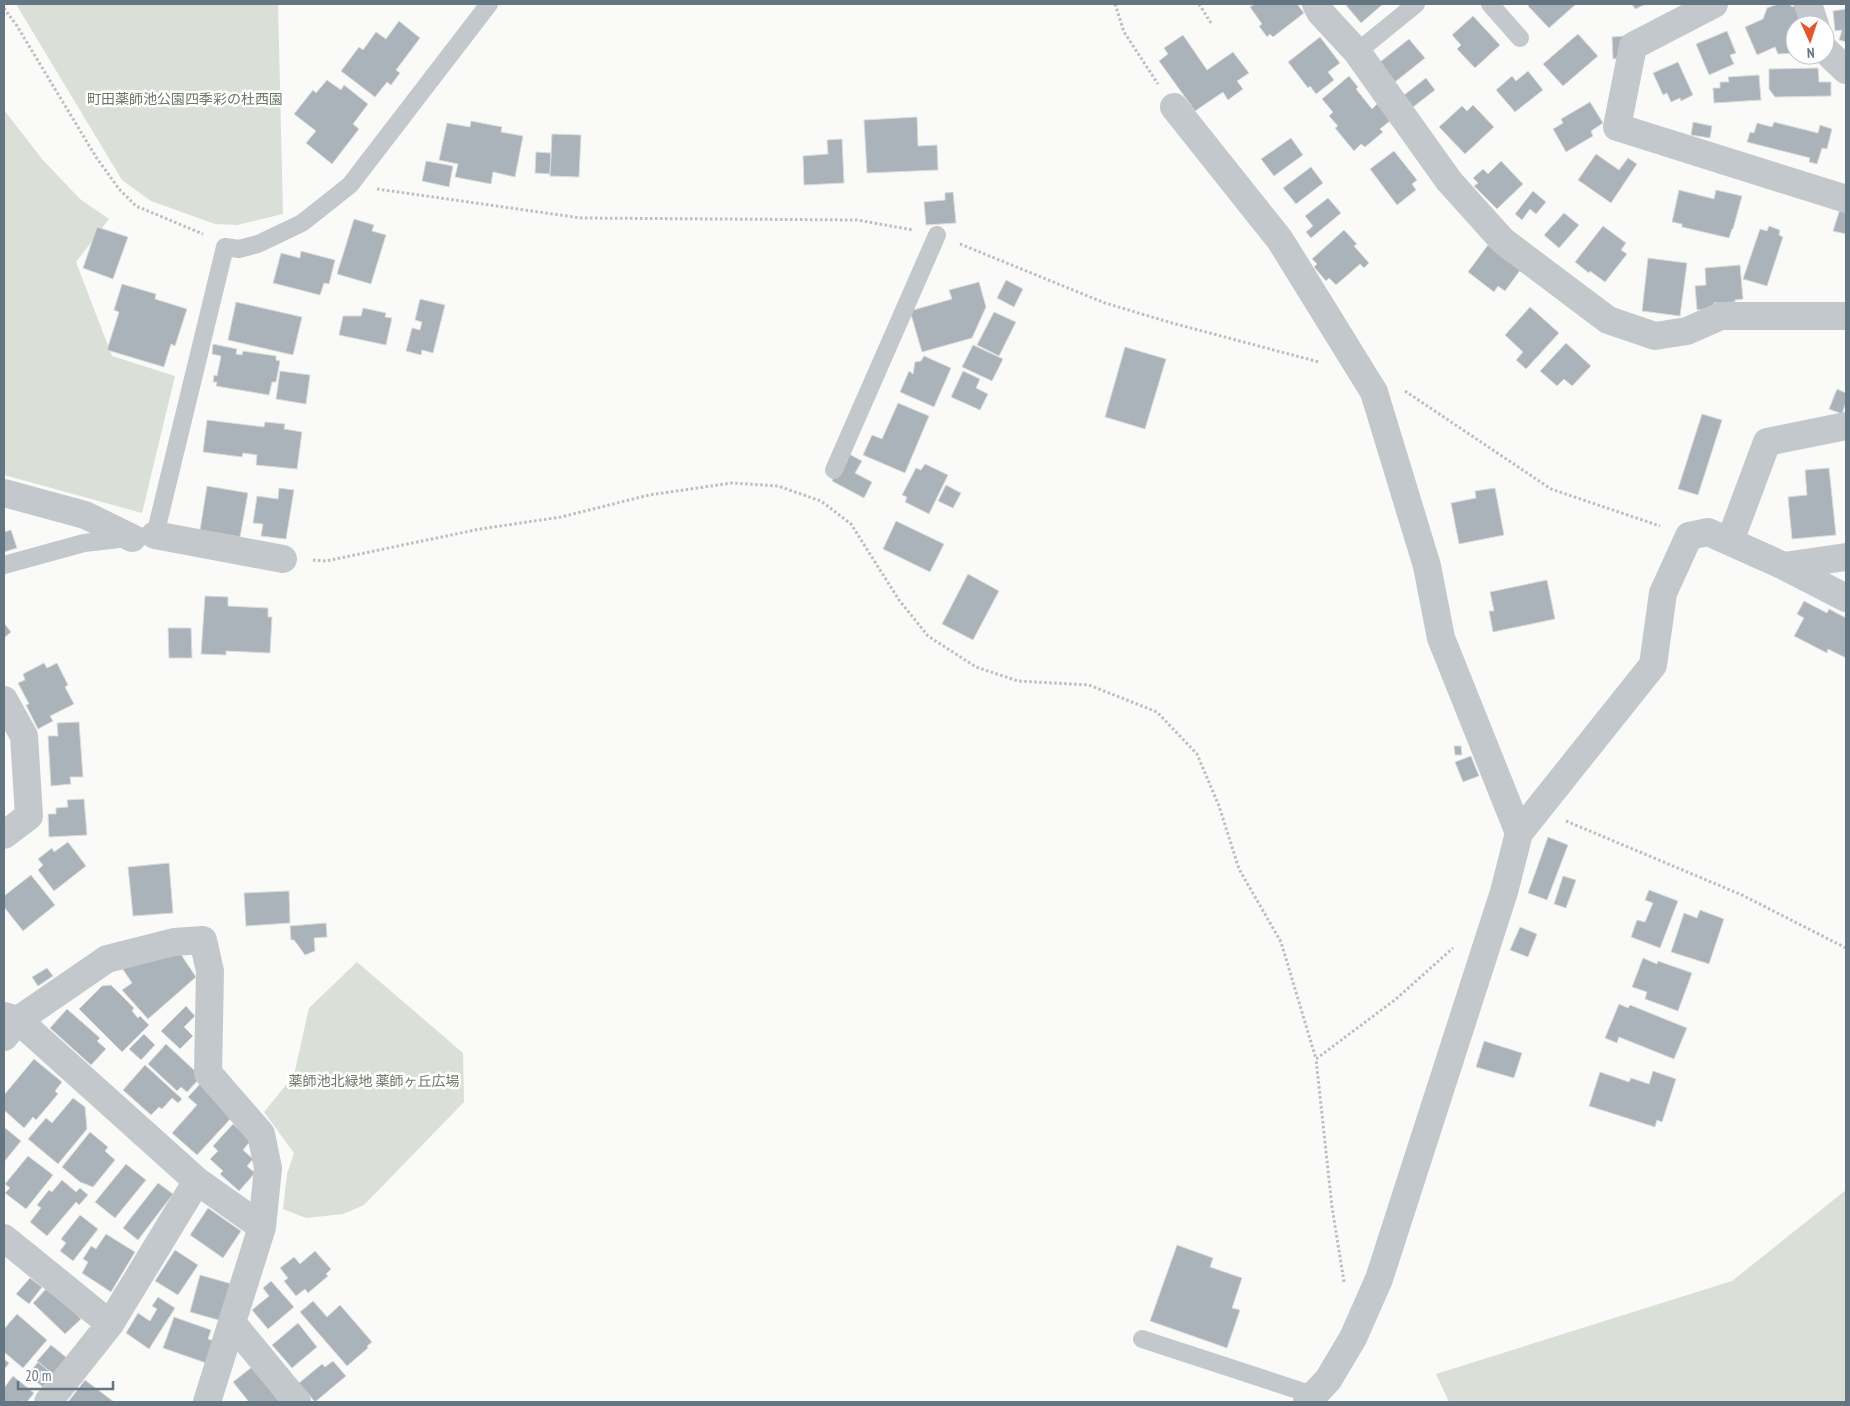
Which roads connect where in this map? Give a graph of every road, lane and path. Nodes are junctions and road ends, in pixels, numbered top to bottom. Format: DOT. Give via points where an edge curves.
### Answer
graph roads {
  1 [pos="489,4"];
  2 [pos="1115,4"];
  3 [pos="1198,4"];
  4 [pos="1316,4"];
  5 [pos="1416,4"];
  6 [pos="1490,4"];
  7 [pos="1714,4"];
  8 [pos="4,8"];
  9 [pos="1211,23"];
  10 [pos="1520,38"];
  11 [pos="1357,52"];
  12 [pos="1835,60"];
  13 [pos="1846,70"];
  14 [pos="1174,107"];
  15 [pos="350,185"];
  16 [pos="1846,199"];
  17 [pos="937,235"];
  18 [pos="225,247"];
  19 [pos="1846,316"];
  20 [pos="1362,374"];
  21 [pos="1846,426"];
  22 [pos="834,470"];
  23 [pos="4,493"];
  24 [pos="1629,516"];
  25 [pos="144,536"];
  26 [pos="1730,541"];
  27 [pos="1846,556"];
  28 [pos="283,559"];
  29 [pos="4,565"];
  30 [pos="1784,566"];
  31 [pos="1846,598"];
  32 [pos="4,700"];
  33 [pos="1538,810"];
  34 [pos="1519,833"];
  35 [pos="4,835"];
  36 [pos="1455,947"];
  37 [pos="1846,948"];
  38 [pos="8,1024"];
  39 [pos="1316,1059"];
  40 [pos="197,1181"];
  41 [pos="262,1227"];
  42 [pos="4,1238"];
  43 [pos="1346,1291"];
  44 [pos="110,1324"];
  45 [pos="233,1324"];
  46 [pos="1142,1339"];
  47 [pos="1310,1399"];
  48 [pos="48,1402"];
  49 [pos="208,1402"];
  50 [pos="297,1402"];
  1 -- 15 [label="lane"];
  2 -- 14 [label="path" via="1124,32"];
  3 -- 9 [label="path"];
  4 -- 11 [label="street"];
  5 -- 11 [label="lane"];
  6 -- 10 [label="lane"];
  7 -- 16 [label="street" via="1634,46 1617,127"];
  8 -- 18 [label="path" via="119,190 136,206 201,233"];
  11 -- 19 [label="street" via="1449,181 1503,241 1608,320 1655,336 1687,331 1721,316"];
  12 -- 13 [label="street"];
  14 -- 20 [label="street" via="1280,240"];
  15 -- 17 [label="path" via="582,218 857,220"];
  15 -- 18 [label="lane" via="302,222 258,244 239,249"];
  17 -- 20 [label="path" via="1105,303"];
  17 -- 22 [label="lane"];
  18 -- 25 [label="lane"];
  20 -- 24 [label="path" via="1400,387 1551,488"];
  20 -- 34 [label="street" via="1374,392 1427,566 1442,638"];
  21 -- 26 [label="street" via="1767,442"];
  23 -- 25 [label="street" via="85,515"];
  25 -- 28 [label="street"];
  25 -- 29 [label="lane" via="84,543"];
  26 -- 30 [label="street"];
  26 -- 33 [label="street" via="1708,532 1689,536 1663,593 1653,665"];
  27 -- 30 [label="street"];
  28 -- 39 [label="path" via="326,561 480,529 560,517 648,495 732,484 778,486 821,501 851,524 898,600 928,636 976,667 1018,681 1089,685 1157,712 1197,754 1219,806 1239,869 1281,942"];
  30 -- 31 [label="street"];
  32 -- 35 [label="street" via="24,736 29,816"];
  33 -- 34 [label="street"];
  33 -- 37 [label="path" via="1742,895"];
  34 -- 47 [label="street" via="1504,892 1379,1279 1353,1338 1328,1380"];
  36 -- 39 [label="path" via="1396,999"];
  38 -- 40 [label="street"];
  38 -- 41 [label="street" via="107,959 174,942 203,940 210,971 208,1073 262,1134 268,1168"];
  39 -- 43 [label="path" via="1332,1207"];
  40 -- 41 [label="street"];
  40 -- 44 [label="street"];
  41 -- 45 [label="street"];
  42 -- 44 [label="street"];
  44 -- 48 [label="street"];
  45 -- 49 [label="street"];
  45 -- 50 [label="street"];
  46 -- 47 [label="lane"];
}
